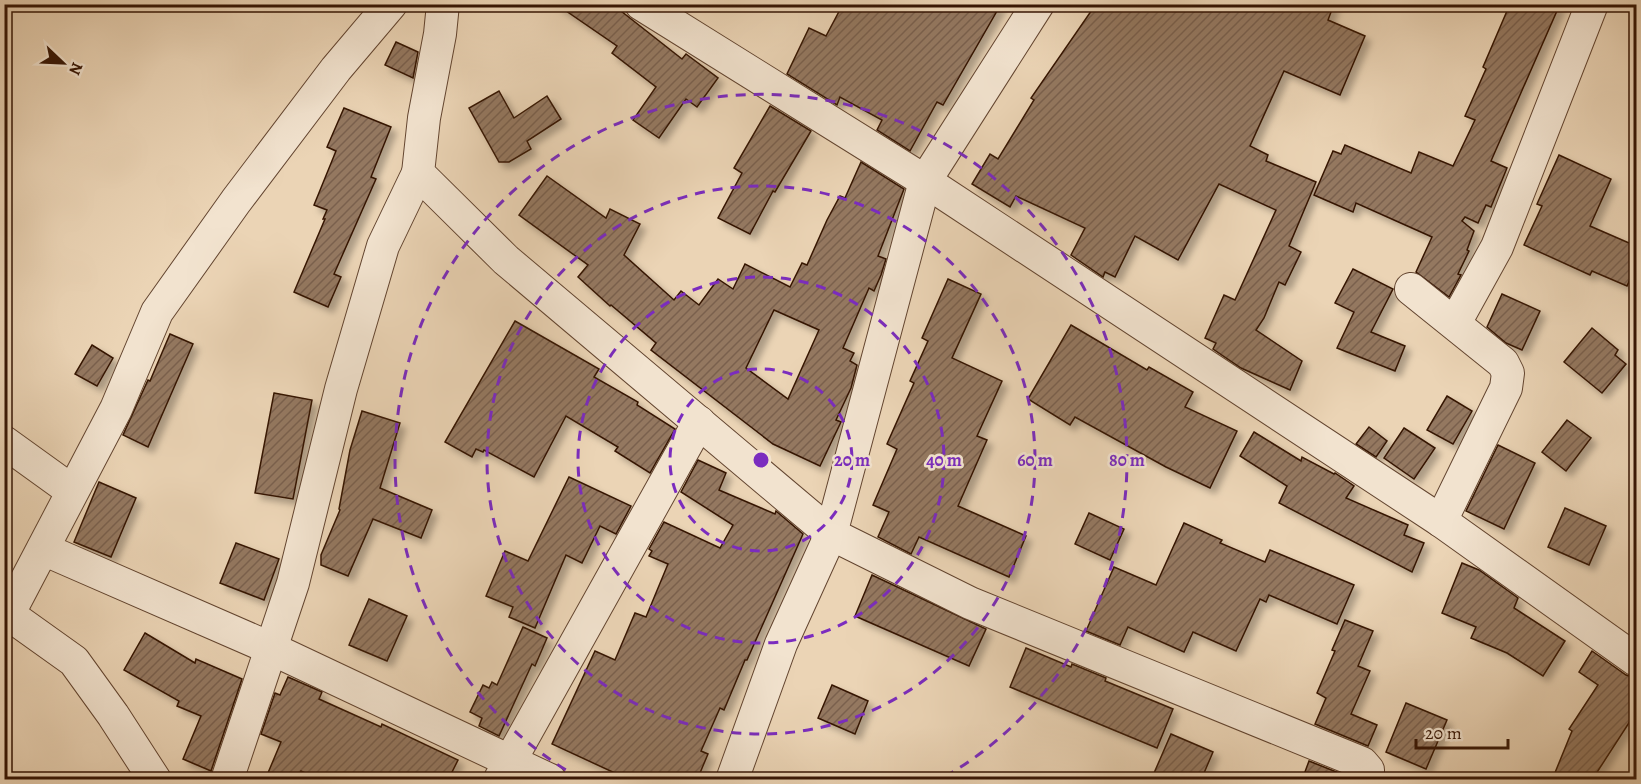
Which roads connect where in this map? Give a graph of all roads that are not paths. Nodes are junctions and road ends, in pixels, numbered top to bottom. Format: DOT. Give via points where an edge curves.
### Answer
graph roads {
  1 [pos="391,4"];
  2 [pos="443,4"];
  3 [pos="641,4"];
  4 [pos="1038,4"];
  5 [pos="1592,4"];
  6 [pos="418,173"];
  7 [pos="925,182"];
  8 [pos="1411,289"];
  9 [pos="1455,323"];
  10 [pos="699,422"];
  11 [pos="4,442"];
  12 [pos="72,491"];
  13 [pos="1441,521"];
  14 [pos="831,534"];
  15 [pos="43,549"];
  16 [pos="7,612"];
  17 [pos="270,648"];
  18 [pos="1636,660"];
  19 [pos="505,770"];
  20 [pos="155,780"];
  21 [pos="227,780"];
  22 [pos="550,780"];
  23 [pos="732,780"];
  24 [pos="1367,780"];
  1 -- 12 [label="street" via="236,201 157,312 116,409"];
  2 -- 6 [label="street" via="423,118"];
  3 -- 7 [label="street"];
  4 -- 7 [label="street"];
  5 -- 9 [label="street" via="1497,247"];
  6 -- 10 [label="street" via="506,260"];
  6 -- 17 [label="street" via="383,246 341,389 293,583"];
  7 -- 13 [label="street"];
  7 -- 14 [label="street"];
  8 -- 9 [label="street"];
  9 -- 13 [label="street" via="1503,363 1508,373 1506,388"];
  10 -- 14 [label="street"];
  10 -- 19 [label="street"];
  11 -- 12 [label="street"];
  12 -- 15 [label="street"];
  13 -- 18 [label="street"];
  14 -- 23 [label="street" via="781,644"];
  14 -- 24 [label="street" via="970,603 1362,763 1368,770"];
  15 -- 16 [label="street"];
  15 -- 17 [label="street"];
  16 -- 20 [label="street" via="74,661"];
  17 -- 19 [label="street"];
  17 -- 21 [label="street"];
  19 -- 22 [label="street"];
}
